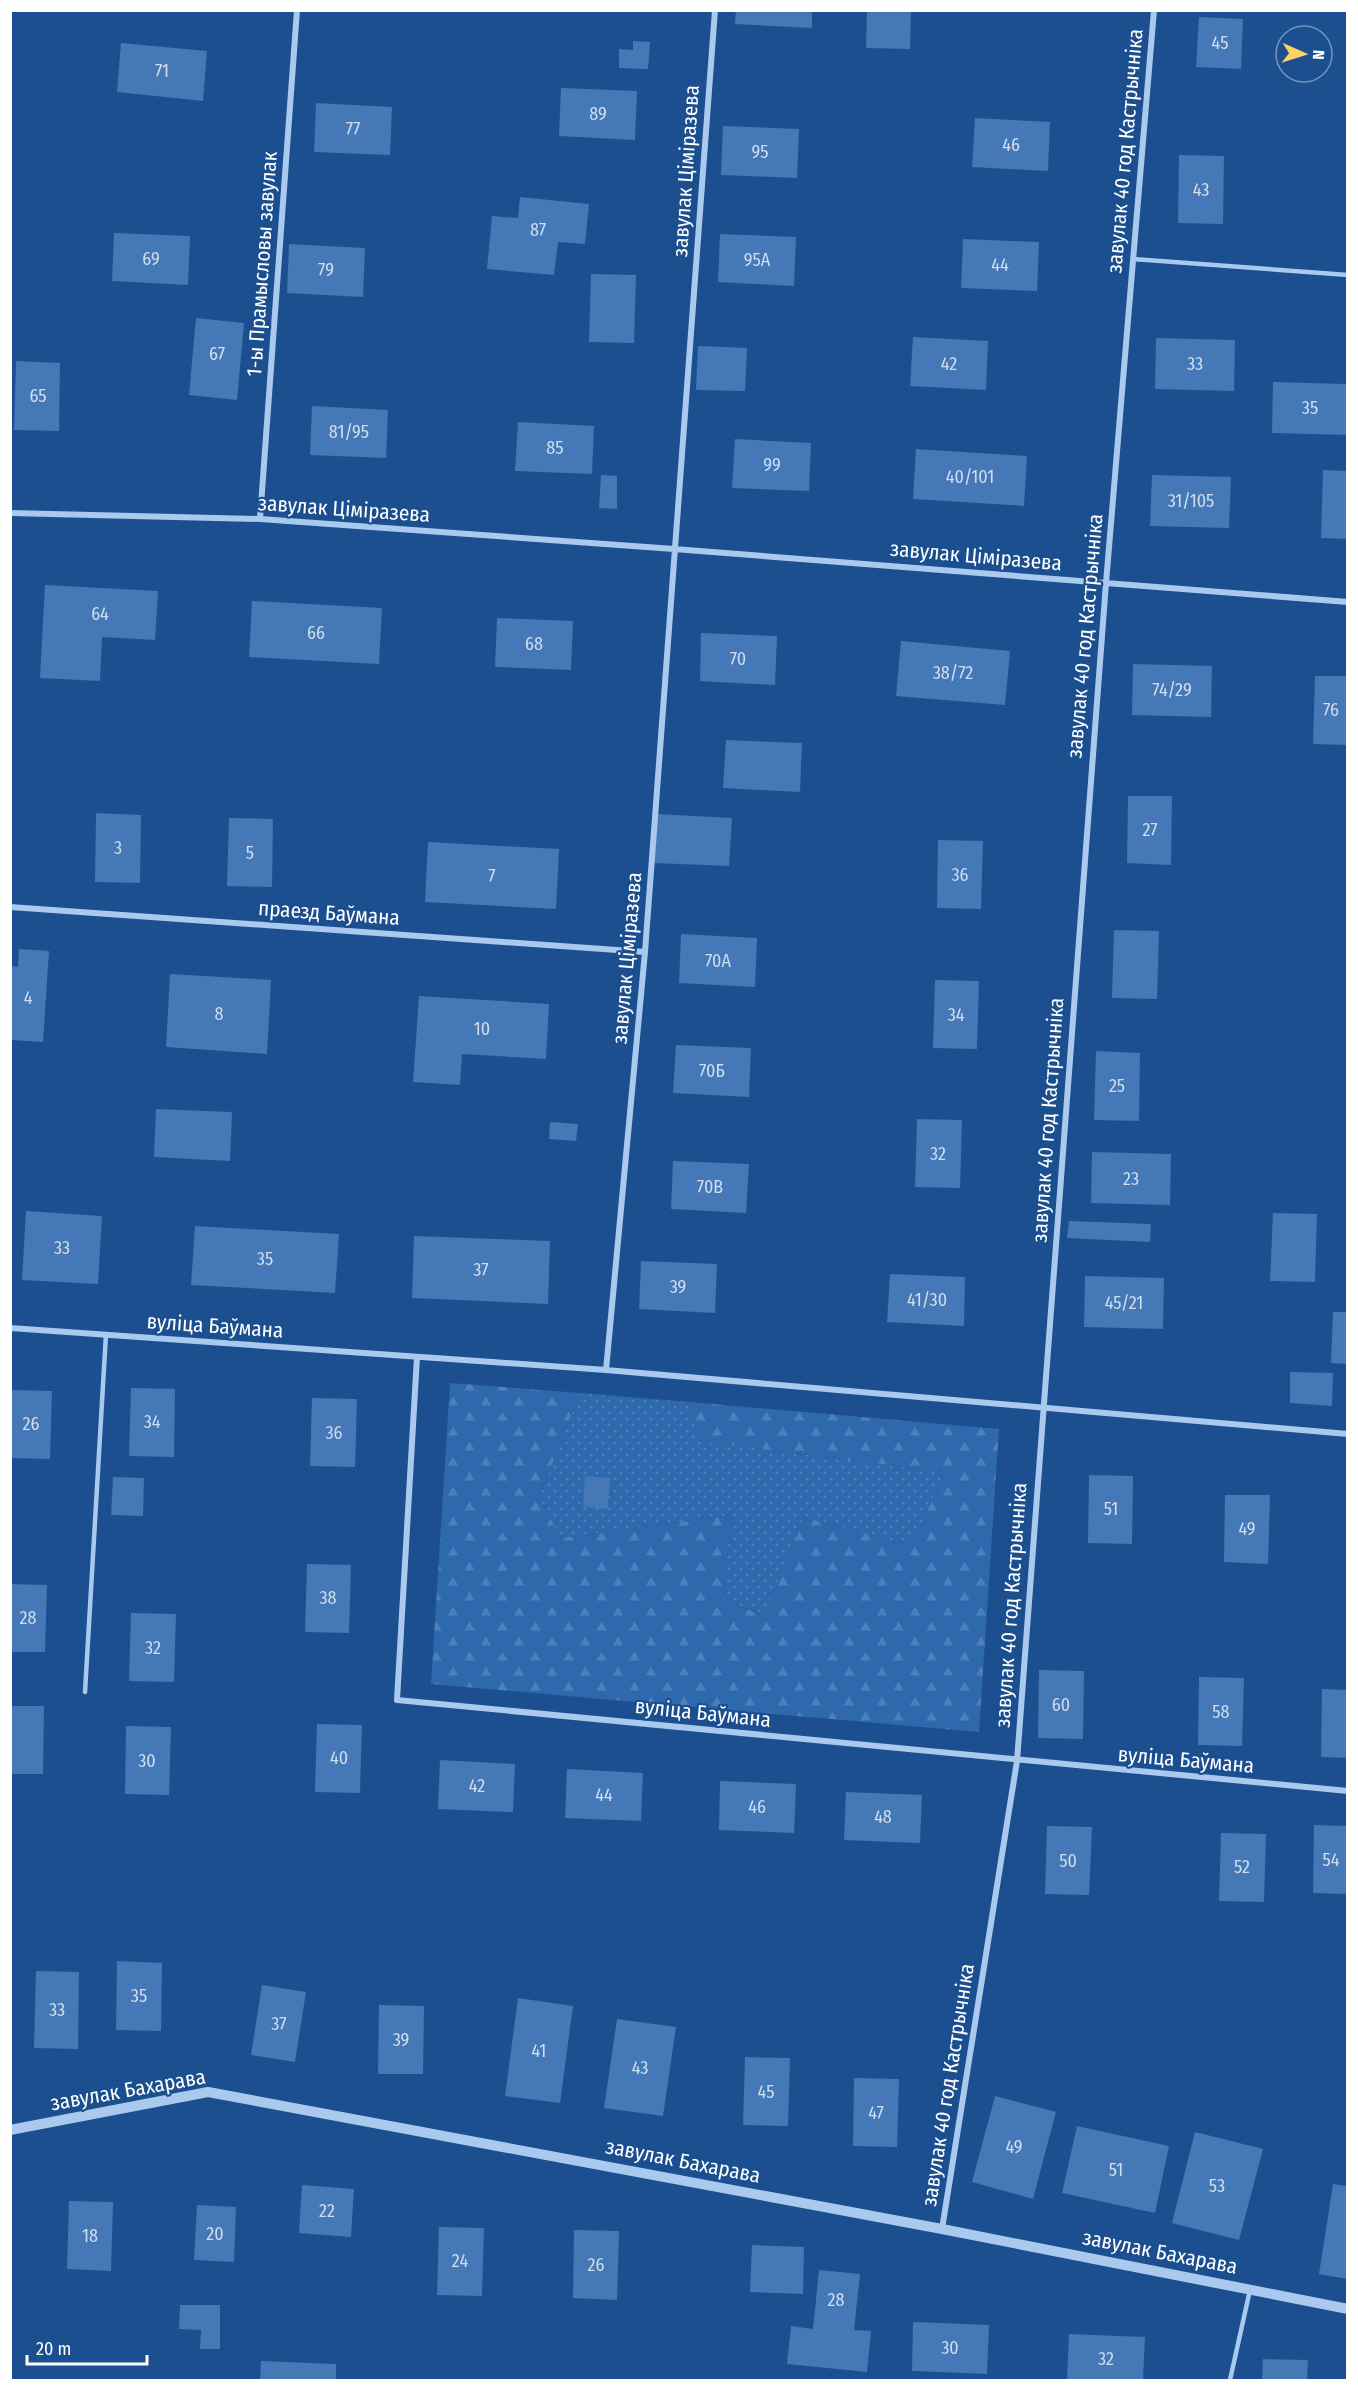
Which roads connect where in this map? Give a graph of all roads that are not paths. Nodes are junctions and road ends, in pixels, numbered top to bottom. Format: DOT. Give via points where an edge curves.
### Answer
graph roads {
  1 [pos="297,10"];
  2 [pos="715,10"];
  3 [pos="1154,10"];
  4 [pos="1133,259"];
  5 [pos="1347,275"];
  6 [pos="10,513"];
  7 [pos="260,519"];
  8 [pos="674,549"];
  9 [pos="1106,583"];
  10 [pos="1347,602"];
  11 [pos="10,907"];
  12 [pos="645,952"];
  13 [pos="10,1328"];
  14 [pos="106,1334"];
  15 [pos="417,1357"];
  16 [pos="606,1370"];
  17 [pos="1042,1408"];
  18 [pos="1347,1434"];
  19 [pos="85,1692"];
  20 [pos="1017,1761"];
  21 [pos="1347,1791"];
  22 [pos="10,2130"];
  23 [pos="942,2229"];
  24 [pos="1250,2290"];
  25 [pos="1347,2309"];
  26 [pos="1230,2380"];
  1 -- 7 [label="street, 1-ы Прамысловы завулак"];
  2 -- 8 [label="street, завулак Ціміразева"];
  3 -- 4 [label="street, завулак 40 год Кастрычніка"];
  4 -- 5 [label="lane"];
  4 -- 9 [label="street, завулак 40 год Кастрычніка"];
  6 -- 7 [label="street, завулак Ціміразева"];
  7 -- 8 [label="street, завулак Ціміразева"];
  8 -- 9 [label="street, завулак Ціміразева"];
  8 -- 12 [label="street, завулак Ціміразева"];
  9 -- 10 [label="street, завулак Ціміразева"];
  9 -- 17 [label="street, завулак 40 год Кастрычніка"];
  11 -- 12 [label="street, праезд Баўмана"];
  12 -- 16 [label="street, завулак Ціміразева"];
  13 -- 14 [label="street, вуліца Баўмана"];
  14 -- 15 [label="street, вуліца Баўмана"];
  14 -- 19 [label="lane"];
  15 -- 16 [label="street, вуліца Баўмана"];
  15 -- 20 [label="street, вуліца Баўмана" via="397,1700"];
  16 -- 17 [label="street, вуліца Баўмана"];
  17 -- 18 [label="street, вуліца Баўмана"];
  17 -- 20 [label="street, завулак 40 год Кастрычніка"];
  20 -- 21 [label="street, вуліца Баўмана"];
  20 -- 23 [label="street, завулак 40 год Кастрычніка"];
  22 -- 23 [label="street, завулак Бахарава" via="208,2092"];
  23 -- 24 [label="street, завулак Бахарава"];
  24 -- 25 [label="street, завулак Бахарава"];
  24 -- 26 [label="lane"];
}
